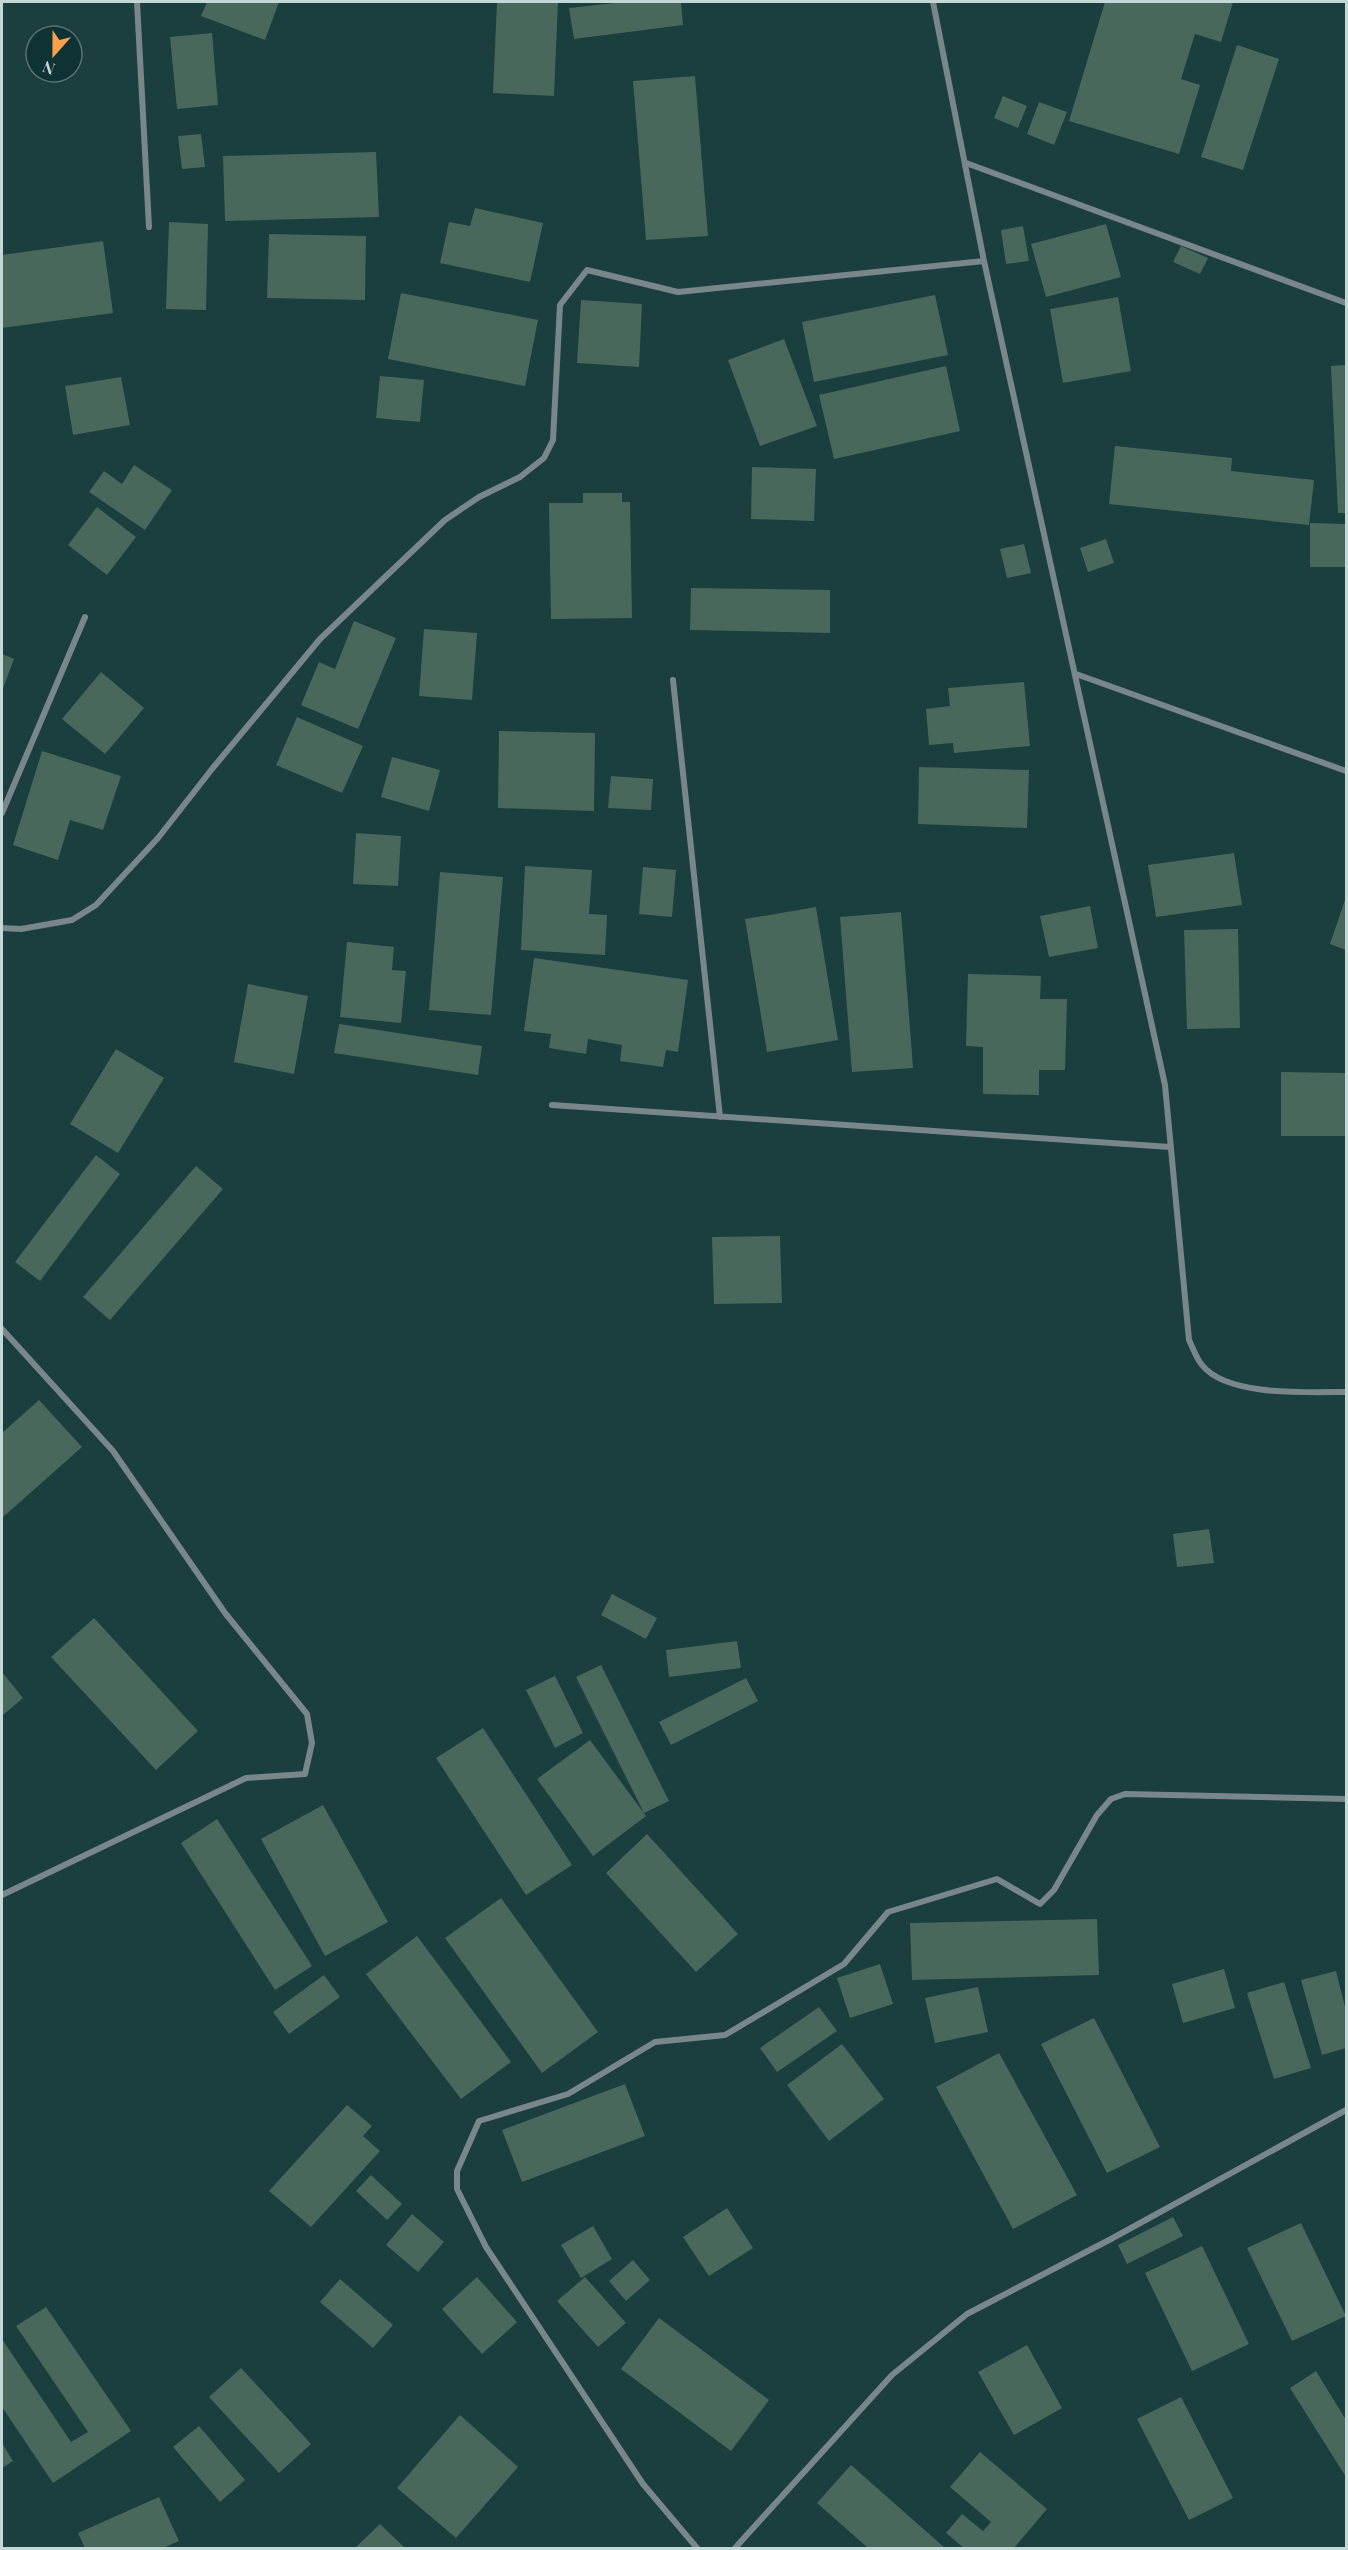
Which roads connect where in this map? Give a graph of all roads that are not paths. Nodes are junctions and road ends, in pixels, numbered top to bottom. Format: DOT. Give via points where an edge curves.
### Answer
graph roads {
  1 [pos="137,2"];
  2 [pos="933,2"];
  3 [pos="966,163"];
  4 [pos="149,227"];
  5 [pos="984,261"];
  6 [pos="1347,303"];
  7 [pos="85,617"];
  8 [pos="1076,674"];
  9 [pos="673,680"];
  10 [pos="1347,771"];
  11 [pos="2,813"];
  12 [pos="2,928"];
  13 [pos="552,1105"];
  14 [pos="720,1117"];
  15 [pos="1170,1147"];
  16 [pos="2,1329"];
  17 [pos="1347,1392"];
  18 [pos="1347,1799"];
  19 [pos="2,1895"];
  20 [pos="1347,2110"];
  21 [pos="697,2548"];
  22 [pos="735,2548"];
  1 -- 4 [label="street"];
  2 -- 3 [label="street"];
  3 -- 5 [label="street"];
  3 -- 6 [label="street"];
  5 -- 8 [label="street"];
  5 -- 12 [label="street" via="678,292 586,270 560,305 553,440 544,458 520,477 479,497 445,520 320,639 158,838 96,905 72,920 21,929"];
  7 -- 11 [label="street"];
  8 -- 10 [label="street"];
  8 -- 15 [label="street" via="1165,1085"];
  9 -- 14 [label="street"];
  13 -- 14 [label="street"];
  14 -- 15 [label="street"];
  15 -- 17 [label="street" via="1189,1340 1202,1366 1227,1382 1271,1391"];
  16 -- 19 [label="street" via="113,1450 225,1614 307,1714 312,1743 304,1774 246,1778"];
  18 -- 21 [label="street" via="1125,1794 1111,1799 1097,1815 1054,1890 1040,1904 997,1879 888,1912 844,1964 725,2035 655,2042 568,2094 479,2121 457,2171 458,2189 486,2247 643,2484"];
  20 -- 22 [label="street" via="966,2314 892,2375"];
}
